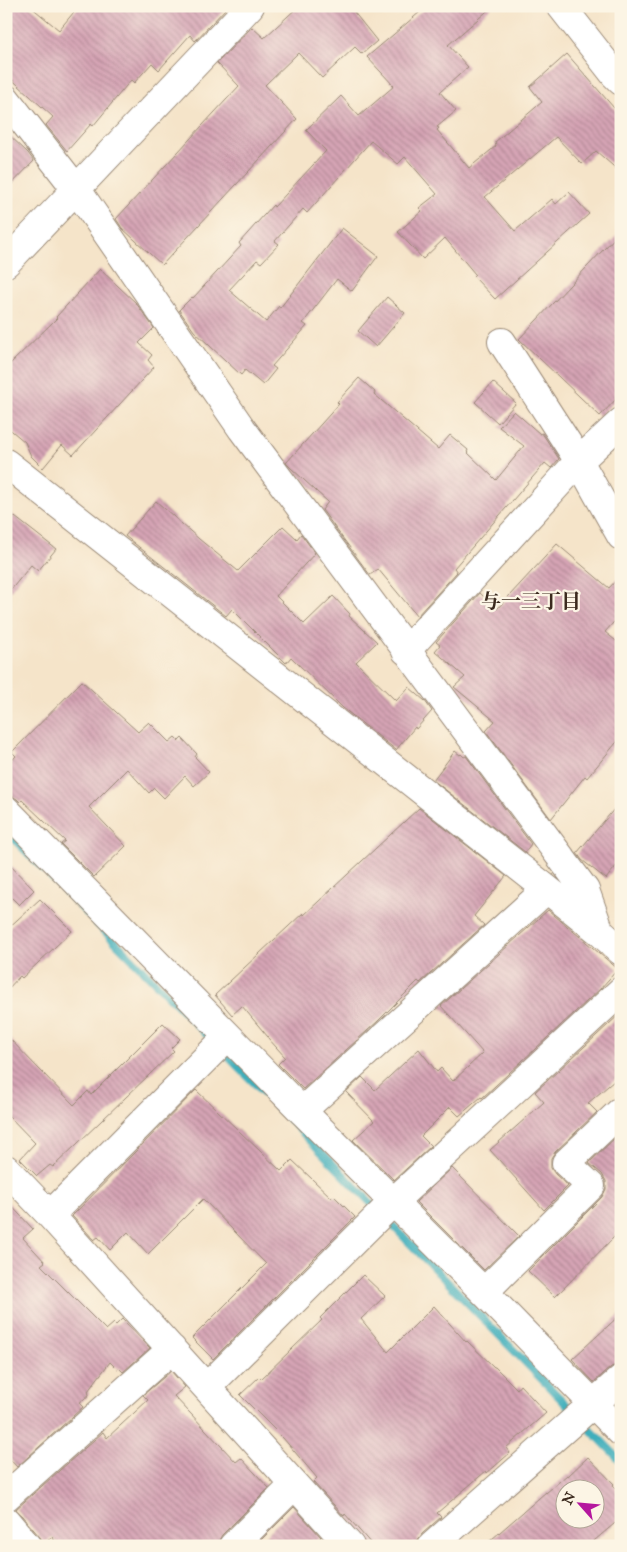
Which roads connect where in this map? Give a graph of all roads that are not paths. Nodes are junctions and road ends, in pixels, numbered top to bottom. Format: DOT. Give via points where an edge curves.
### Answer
graph roads {
  1 [pos="250,6"];
  2 [pos="561,6"];
  3 [pos="619,76"];
  4 [pos="6,99"];
  5 [pos="77,190"];
  6 [pos="6,263"];
  7 [pos="502,342"];
  8 [pos="621,422"];
  9 [pos="579,461"];
  10 [pos="6,463"];
  11 [pos="621,536"];
  12 [pos="406,651"];
  13 [pos="6,810"];
  14 [pos="548,889"];
  15 [pos="600,932"];
  16 [pos="621,951"];
  17 [pos="621,991"];
  18 [pos="228,1036"];
  19 [pos="621,1111"];
  20 [pos="302,1112"];
  21 [pos="9,1178"];
  22 [pos="393,1202"];
  23 [pos="50,1215"];
  24 [pos="484,1292"];
  25 [pos="172,1349"];
  26 [pos="621,1379"];
  27 [pos="207,1387"];
  28 [pos="593,1404"];
  29 [pos="621,1432"];
  30 [pos="294,1485"];
  31 [pos="6,1497"];
  32 [pos="6,1521"];
  33 [pos="27,1546"];
  34 [pos="233,1546"];
  35 [pos="350,1546"];
  36 [pos="432,1546"];
  1 -- 5 [label="street"];
  2 -- 3 [label="street"];
  4 -- 5 [label="street"];
  5 -- 6 [label="street"];
  5 -- 12 [label="street" via="242,429"];
  7 -- 9 [label="street"];
  8 -- 9 [label="street"];
  9 -- 11 [label="street"];
  9 -- 12 [label="street"];
  10 -- 14 [label="street"];
  12 -- 15 [label="street" via="585,890"];
  13 -- 18 [label="street"];
  14 -- 15 [label="street"];
  14 -- 20 [label="street"];
  15 -- 16 [label="street"];
  17 -- 22 [label="street"];
  18 -- 20 [label="street"];
  18 -- 23 [label="street"];
  19 -- 24 [label="street" via="566,1163 590,1186"];
  20 -- 22 [label="street"];
  21 -- 23 [label="street"];
  22 -- 24 [label="street"];
  22 -- 27 [label="street"];
  23 -- 25 [label="street"];
  24 -- 28 [label="street"];
  25 -- 27 [label="street"];
  25 -- 31 [label="street"];
  26 -- 28 [label="street"];
  27 -- 30 [label="street"];
  28 -- 29 [label="street"];
  28 -- 36 [label="street"];
  30 -- 34 [label="street"];
  30 -- 35 [label="street"];
  32 -- 33 [label="street"];
}
